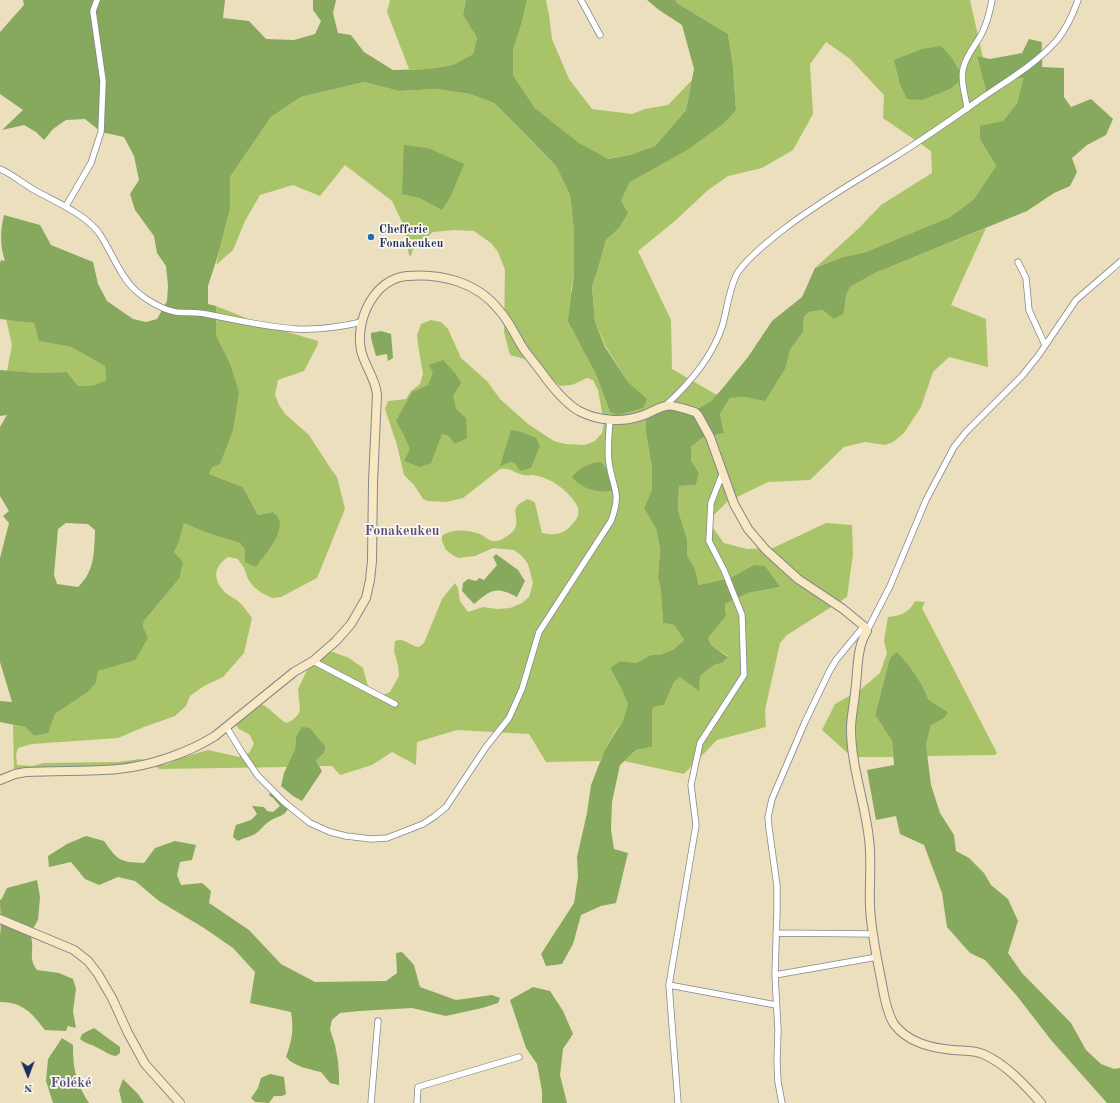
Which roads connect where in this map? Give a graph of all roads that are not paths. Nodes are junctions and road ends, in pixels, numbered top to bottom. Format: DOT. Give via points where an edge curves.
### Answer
graph roads {
  1 [pos="97,0"];
  2 [pos="581,0"];
  3 [pos="992,0"];
  4 [pos="1078,0"];
  5 [pos="600,36"];
  6 [pos="967,109"];
  7 [pos="0,169"];
  8 [pos="66,206"];
  9 [pos="1018,262"];
  10 [pos="1120,262"];
  11 [pos="362,322"];
  12 [pos="1045,345"];
  13 [pos="666,405"];
  14 [pos="610,419"];
  15 [pos="723,472"];
  16 [pos="865,628"];
  17 [pos="313,661"];
  18 [pos="394,704"];
  19 [pos="226,728"];
  20 [pos="0,780"];
  21 [pos="0,919"];
  22 [pos="776,933"];
  23 [pos="873,934"];
  24 [pos="877,957"];
  25 [pos="775,975"];
  26 [pos="669,985"];
  27 [pos="776,1005"];
  28 [pos="378,1021"];
  29 [pos="519,1056"];
  30 [pos="180,1103"];
  31 [pos="371,1103"];
  32 [pos="417,1103"];
  33 [pos="678,1103"];
  34 [pos="782,1103"];
  35 [pos="1041,1103"];
  1 -- 8 [label="street" via="93,11 103,81 101,132 90,163"];
  2 -- 5 [label="street"];
  3 -- 6 [label="street" via="982,33 965,60 962,70 962,86"];
  4 -- 6 [label="street" via="1068,25 1049,49"];
  6 -- 13 [label="street" via="832,195 784,230 753,257 738,273 722,328 710,352 702,365"];
  7 -- 8 [label="street"];
  8 -- 11 [label="street" via="94,226 134,289 171,311 195,312 296,329"];
  9 -- 12 [label="street" via="1026,278 1029,310"];
  10 -- 12 [label="street" via="1076,300"];
  11 -- 14 [label="street" via="372,297 386,284 398,278 436,277 461,282 485,294 500,310 524,349 568,404 586,414"];
  11 -- 17 [label="street" via="361,351 376,385 377,395 370,580 366,598 351,624"];
  12 -- 16 [label="street" via="1014,384 954,447 926,500 890,586"];
  13 -- 14 [label="street" via="640,416 623,420"];
  13 -- 15 [label="street" via="698,414"];
  14 -- 19 [label="street" via="609,464 617,491 611,521 539,632 522,689 509,718 441,812 423,824 387,838 358,838 330,832 310,823 284,802 258,776"];
  15 -- 16 [label="street" via="740,518 766,550 798,579"];
  15 -- 26 [label="street" via="711,503 709,541 742,615 744,675 700,743 691,785 696,826"];
  16 -- 22 [label="street" via="829,672 772,799 768,828 777,886"];
  16 -- 23 [label="street" via="859,656 851,730 856,776 870,842 870,907"];
  17 -- 18 [label="street"];
  17 -- 19 [label="street" via="294,672"];
  19 -- 20 [label="street" via="206,742 182,753 131,767 26,772"];
  21 -- 30 [label="street" via="74,950 88,961 112,998 145,1064"];
  22 -- 23 [label="street"];
  22 -- 25 [label="street"];
  23 -- 24 [label="street"];
  24 -- 25 [label="street"];
  24 -- 35 [label="street" via="891,1017 901,1032 924,1044 983,1054 1013,1075"];
  25 -- 27 [label="street"];
  26 -- 27 [label="street"];
  26 -- 33 [label="street"];
  27 -- 34 [label="street" via="778,1082"];
  28 -- 31 [label="street"];
  29 -- 32 [label="street" via="418,1087"];
}
